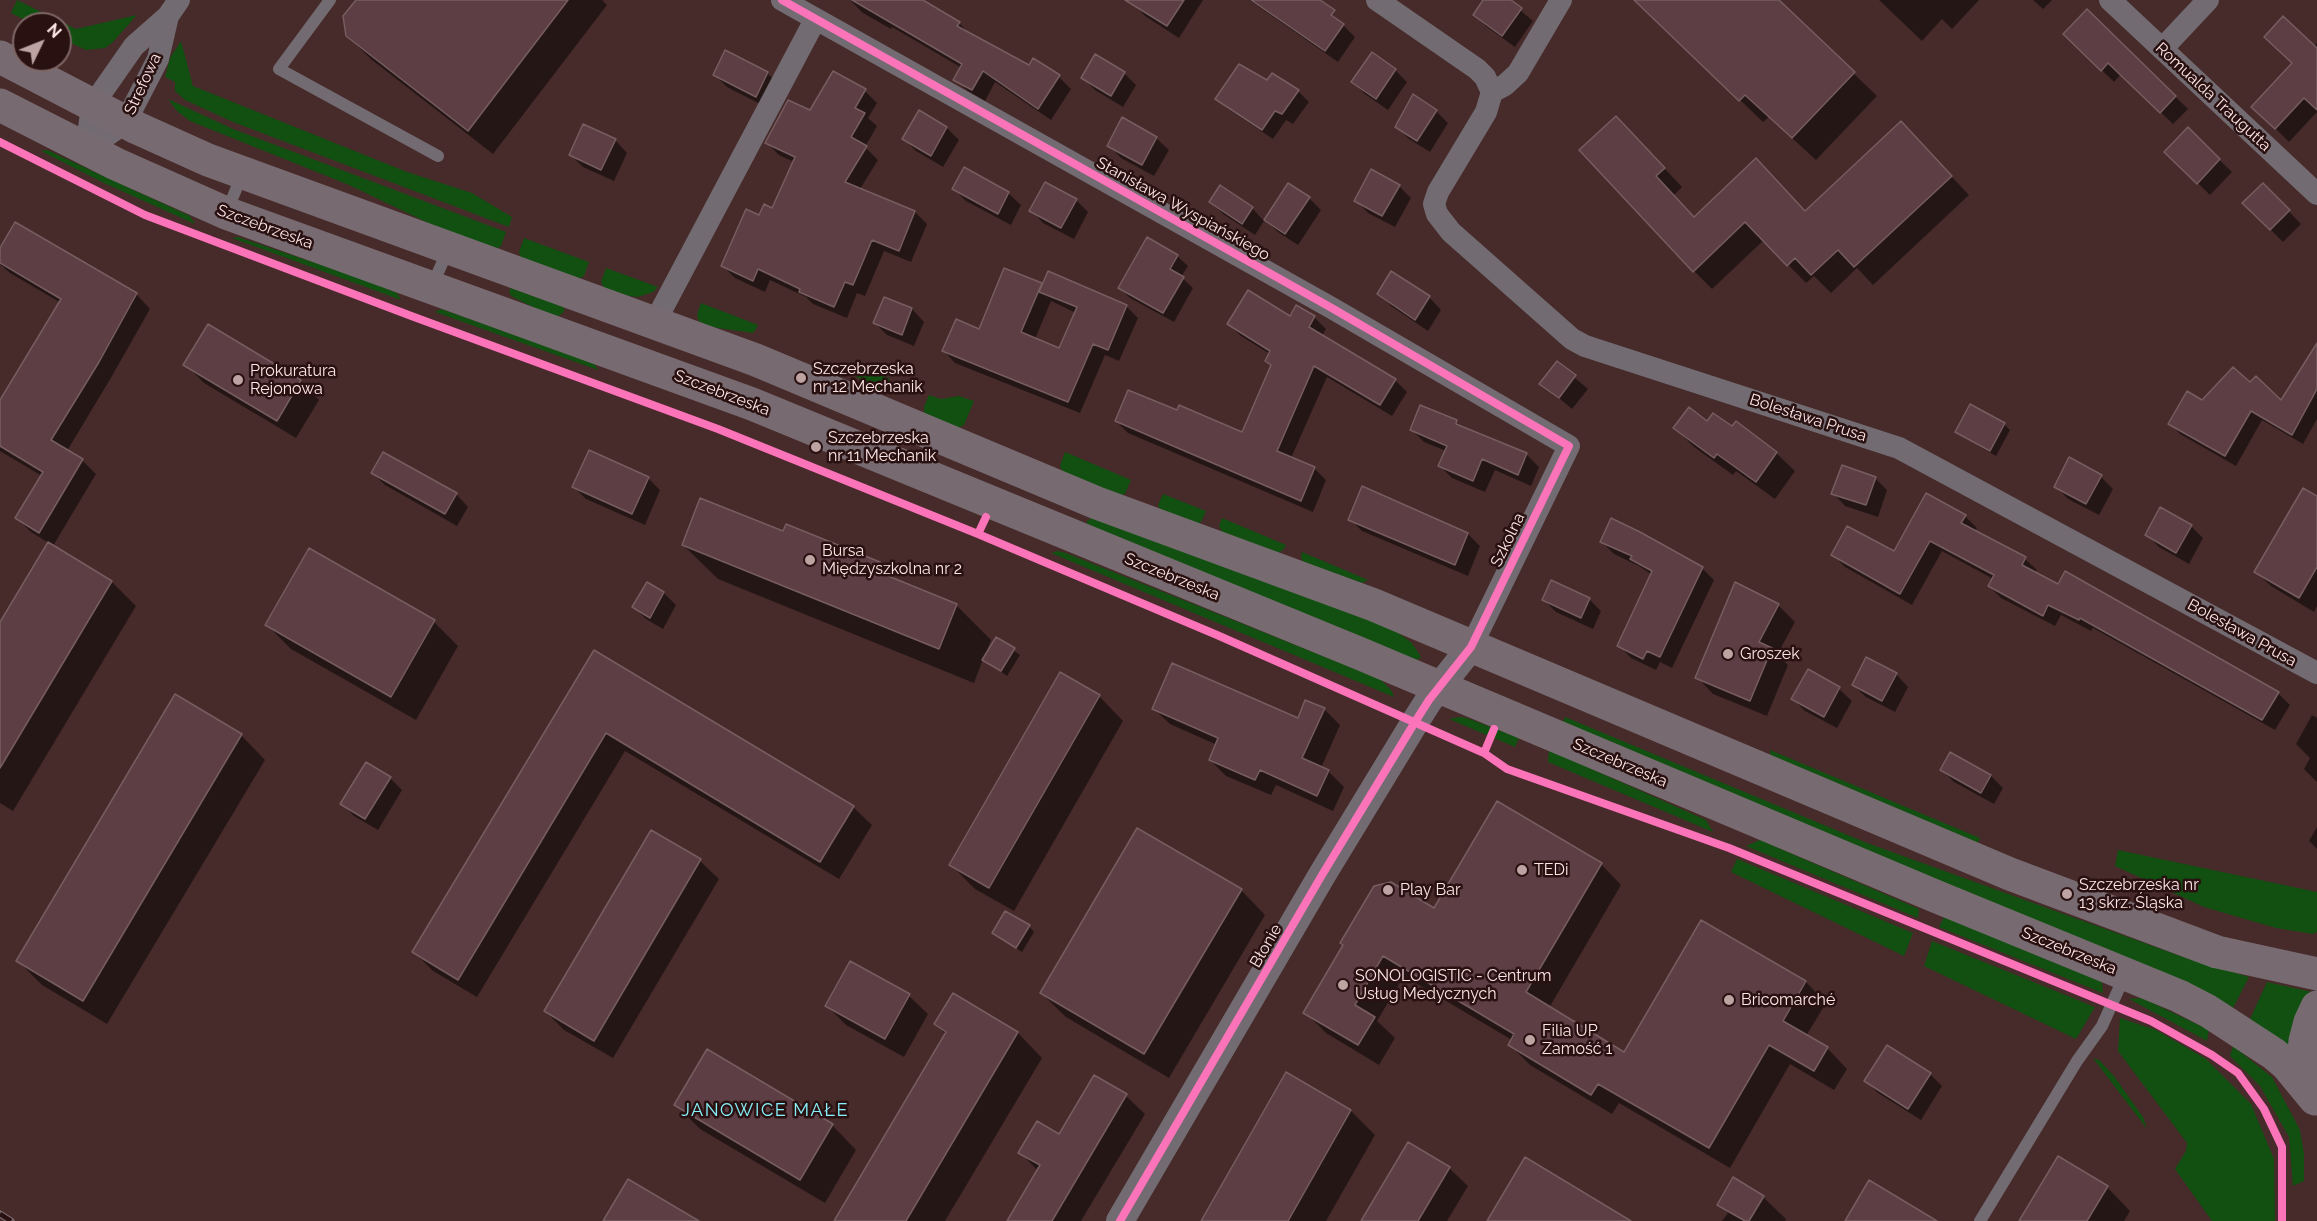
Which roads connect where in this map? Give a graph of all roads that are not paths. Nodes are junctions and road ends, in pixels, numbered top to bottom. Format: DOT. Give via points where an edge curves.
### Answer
graph roads {
  1 [pos="330,0"];
  2 [pos="782,0"];
  3 [pos="1377,0"];
  4 [pos="1561,0"];
  5 [pos="2110,0"];
  6 [pos="2208,0"];
  7 [pos="174,8"];
  8 [pos="815,20"];
  9 [pos="2162,49"];
  10 [pos="0,57"];
  11 [pos="1492,92"];
  12 [pos="0,105"];
  13 [pos="92,106"];
  14 [pos="125,123"];
  15 [pos="86,150"];
  16 [pos="438,156"];
  17 [pos="243,174"];
  18 [pos="2317,194"];
  19 [pos="226,213"];
  20 [pos="448,249"];
  21 [pos="431,287"];
  22 [pos="655,322"];
  23 [pos="1569,446"];
  24 [pos="1049,505"];
  25 [pos="1471,646"];
  26 [pos="2317,673"];
  27 [pos="1439,687"];
  28 [pos="2125,974"];
  29 [pos="2317,974"];
  30 [pos="2317,1007"];
  31 [pos="2316,1101"];
  32 [pos="1120,1221"];
  33 [pos="1980,1221"];
  1 -- 16 [label="lane" via="279,69"];
  2 -- 8 [label="street, Stanisława Wyspiańskiego"];
  3 -- 11 [label="street" via="1477,69"];
  4 -- 11 [label="street" via="1518,73"];
  5 -- 9 [label="street, Romualda Traugutta"];
  6 -- 9 [label="street"];
  7 -- 13 [label="street, Strefowa" via="134,46"];
  7 -- 14 [label="street, Strefowa" via="158,59"];
  8 -- 22 [label="street"];
  8 -- 23 [label="street, Stanisława Wyspiańskiego" via="1330,307"];
  9 -- 18 [label="street, Romualda Traugutta"];
  10 -- 13 [label="main road, Szczebrzeska"];
  11 -- 26 [label="street, Bolesława Prusa" via="1486,112 1438,192 1434,204 1437,214 1451,232 1572,339 1899,448"];
  12 -- 15 [label="main road, Szczebrzeska"];
  13 -- 14 [label="main road, Szczebrzeska"];
  13 -- 15 [label="street, Strefowa"];
  14 -- 15 [label="street, Strefowa"];
  14 -- 17 [label="main road, Szczebrzeska"];
  15 -- 19 [label="main road, Szczebrzeska"];
  17 -- 19 [label="lane"];
  17 -- 20 [label="main road, Szczebrzeska"];
  19 -- 21 [label="main road, Szczebrzeska"];
  20 -- 21 [label="lane"];
  20 -- 22 [label="main road, Szczebrzeska"];
  21 -- 24 [label="main road, Szczebrzeska" via="752,404"];
  22 -- 24 [label="main road, Szczebrzeska" via="765,363"];
  23 -- 25 [label="street, Szkolna"];
  24 -- 25 [label="main road, Szczebrzeska" via="1137,518 1329,588"];
  24 -- 27 [label="main road, Szczebrzeska"];
  25 -- 27 [label="street, Błonie"];
  25 -- 29 [label="main road, Szczebrzeska" via="2010,874 2217,952"];
  27 -- 28 [label="main road, Szczebrzeska"];
  27 -- 32 [label="street, Błonie" via="1322,875"];
  28 -- 31 [label="main road, Szczebrzeska" via="2179,996 2242,1032 2287,1065"];
  28 -- 33 [label="lane" via="2102,1026"];
  30 -- 31 [label="main road" via="2307,1031 2303,1061"];
}
